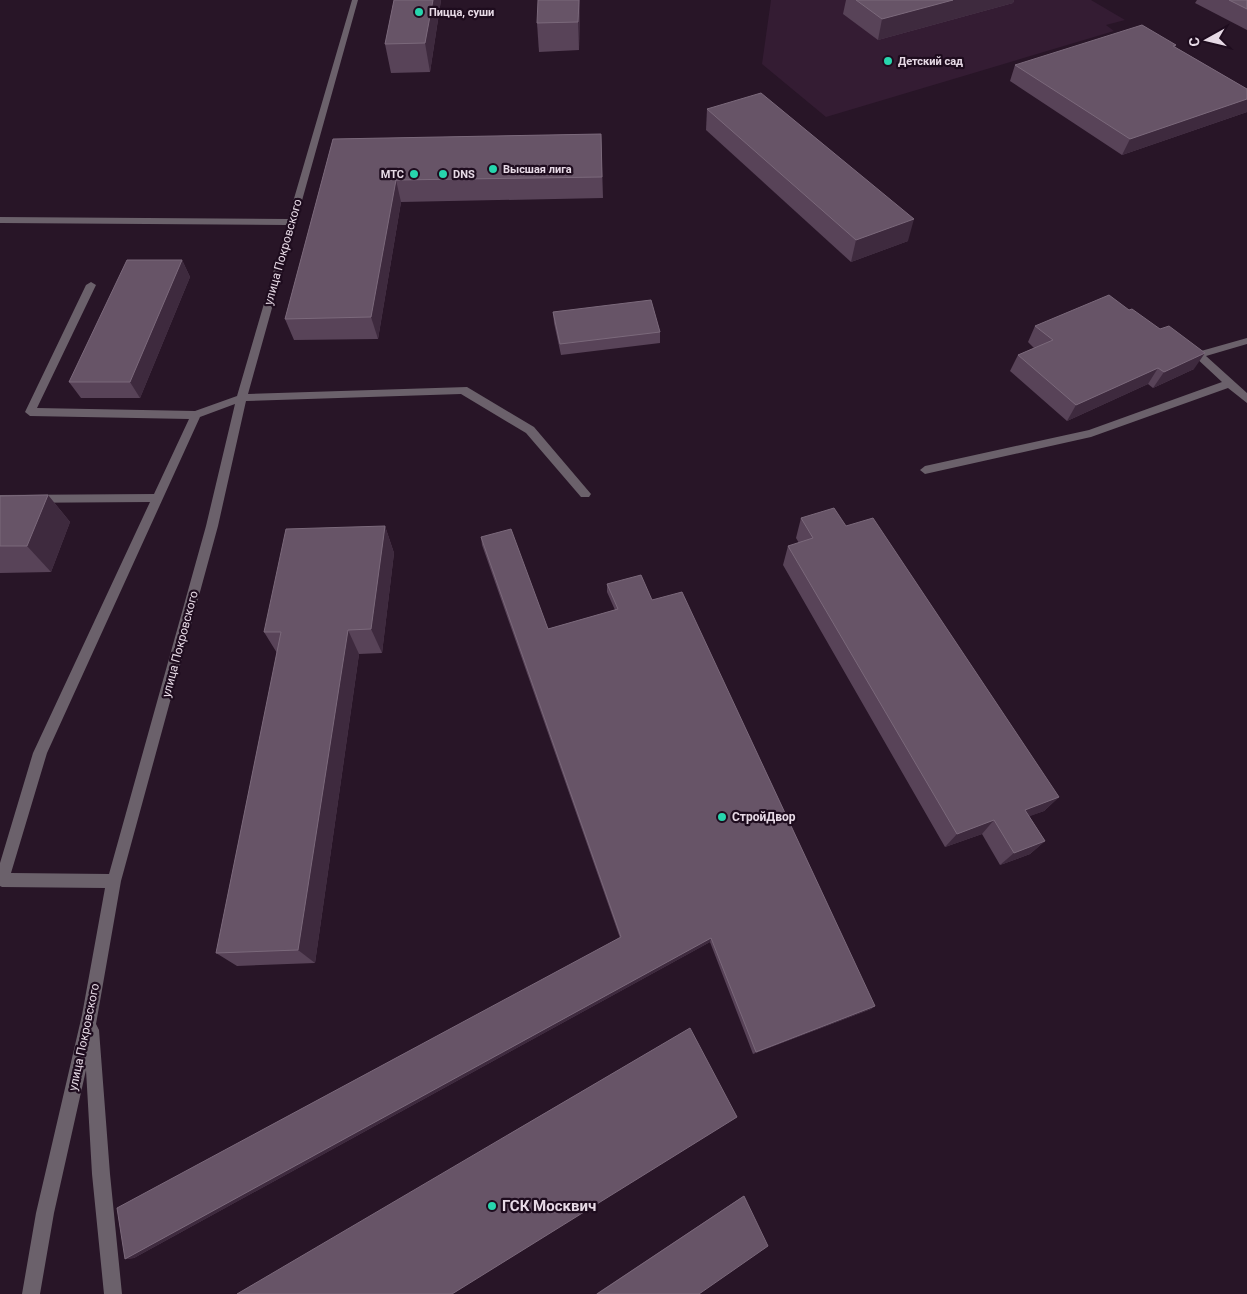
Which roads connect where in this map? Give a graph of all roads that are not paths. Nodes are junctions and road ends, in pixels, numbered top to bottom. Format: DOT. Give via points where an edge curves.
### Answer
graph roads {
  1 [pos="355,0"];
  2 [pos="0,220"];
  3 [pos="292,222"];
  4 [pos="91,285"];
  5 [pos="1247,341"];
  6 [pos="1230,383"];
  7 [pos="242,398"];
  8 [pos="1247,398"];
  9 [pos="196,415"];
  10 [pos="925,470"];
  11 [pos="585,494"];
  12 [pos="157,498"];
  13 [pos="0,500"];
  14 [pos="1,880"];
  15 [pos="114,881"];
  16 [pos="90,1015"];
  17 [pos="31,1294"];
  18 [pos="113,1294"];
  1 -- 3 [label="street, улица Покровского"];
  2 -- 3 [label="street"];
  3 -- 7 [label="street, улица Покровского"];
  4 -- 9 [label="street" via="30,412"];
  5 -- 6 [label="street" via="1198,355"];
  6 -- 8 [label="street"];
  6 -- 10 [label="street" via="1091,433"];
  7 -- 9 [label="street"];
  7 -- 11 [label="street" via="463,390 530,430"];
  7 -- 15 [label="street, улица Покровского" via="212,526"];
  9 -- 12 [label="street"];
  12 -- 13 [label="street"];
  12 -- 14 [label="street" via="40,753"];
  14 -- 15 [label="street"];
  15 -- 16 [label="street, улица Покровского"];
  16 -- 17 [label="street, улица Покровского" via="44,1213"];
  16 -- 18 [label="street"];
}
